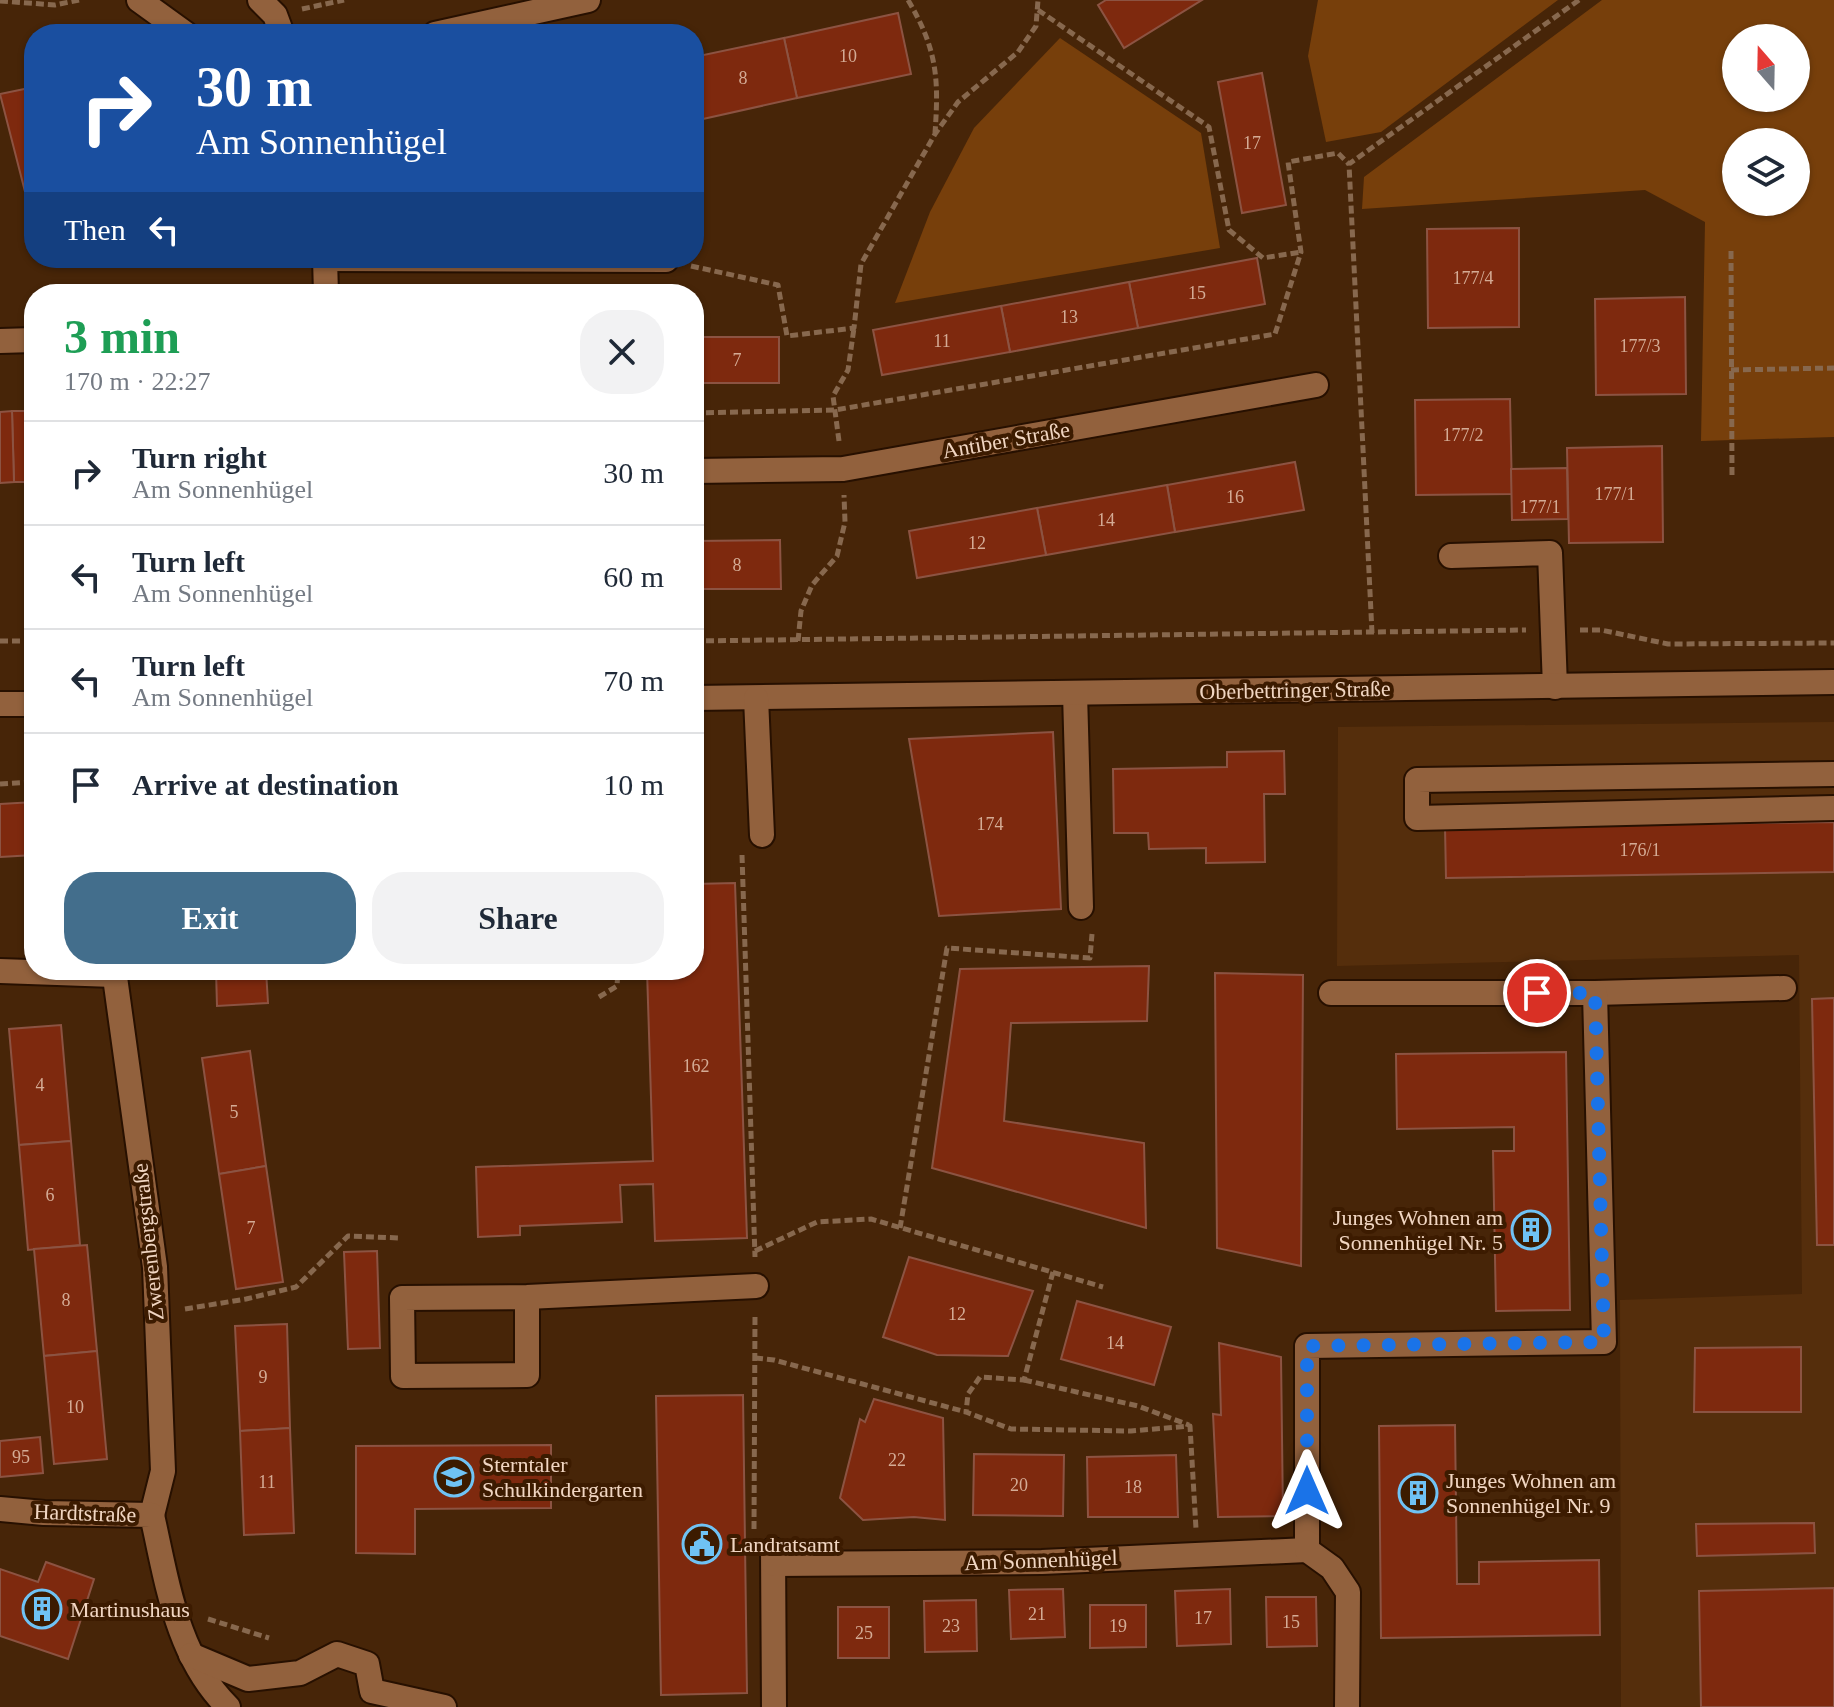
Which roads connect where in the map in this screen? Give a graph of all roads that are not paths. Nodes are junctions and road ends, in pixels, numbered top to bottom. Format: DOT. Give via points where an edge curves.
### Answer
graph roads {
  1 [pos="139,0"];
  2 [pos="588,0"];
  3 [pos="172,24"];
  4 [pos="480,24"];
  5 [pos="24,340"];
  6 [pos="0,341"];
  7 [pos="1316,385"];
  8 [pos="704,471"];
  9 [pos="1451,556"];
  10 [pos="1834,682"];
  11 [pos="1555,687"];
  12 [pos="1075,693"];
  13 [pos="704,698"];
  14 [pos="756,698"];
  15 [pos="0,704"];
  16 [pos="24,704"];
  17 [pos="1834,774"];
  18 [pos="1834,808"];
  19 [pos="762,835"];
  20 [pos="1081,907"];
  21 [pos="0,971"];
  22 [pos="24,971"];
  23 [pos="115,980"];
  24 [pos="1784,988"];
  25 [pos="1331,993"];
  26 [pos="1595,993"];
  27 [pos="756,1286"];
  28 [pos="527,1297"];
  29 [pos="0,1509"];
  30 [pos="152,1515"];
  31 [pos="1307,1550"];
  32 [pos="191,1655"];
  33 [pos="228,1707"];
  34 [pos="444,1707"];
  35 [pos="774,1707"];
  36 [pos="1347,1707"];
  1 -- 3 [label="street"];
  2 -- 4 [label="street"];
  5 -- 6 [label="street"];
  7 -- 8 [label="street, Antiber Straße" via="843,469"];
  9 -- 11 [label="street" via="1550,553"];
  10 -- 11 [label="street, Oberbettringer Straße"];
  11 -- 12 [label="street, Oberbettringer Straße"];
  12 -- 14 [label="street, Oberbettringer Straße"];
  12 -- 20 [label="street"];
  13 -- 14 [label="street, Oberbettringer Straße"];
  14 -- 19 [label="street"];
  15 -- 16 [label="street"];
  17 -- 18 [label="street" via="1417,780 1417,818"];
  21 -- 22 [label="street"];
  23 -- 30 [label="street, Zwerenbergstraße" via="155,1267 163,1471"];
  24 -- 26 [label="street"];
  25 -- 26 [label="street"];
  26 -- 31 [label="street" via="1604,1342 1307,1346"];
  27 -- 28 [label="street"];
  28 -- 28 [label="street" via="402,1298 403,1376 527,1375"];
  29 -- 30 [label="street, Hardtstraße"];
  30 -- 32 [label="street, Hardtstraße" via="172,1608"];
  31 -- 35 [label="street, Am Sonnenhügel" via="1042,1562 773,1556"];
  31 -- 36 [label="street" via="1332,1568 1348,1592"];
  32 -- 33 [label="street, Hardtstraße"];
  32 -- 34 [label="street" via="248,1679 300,1673 337,1654 367,1664 372,1691"];
}
